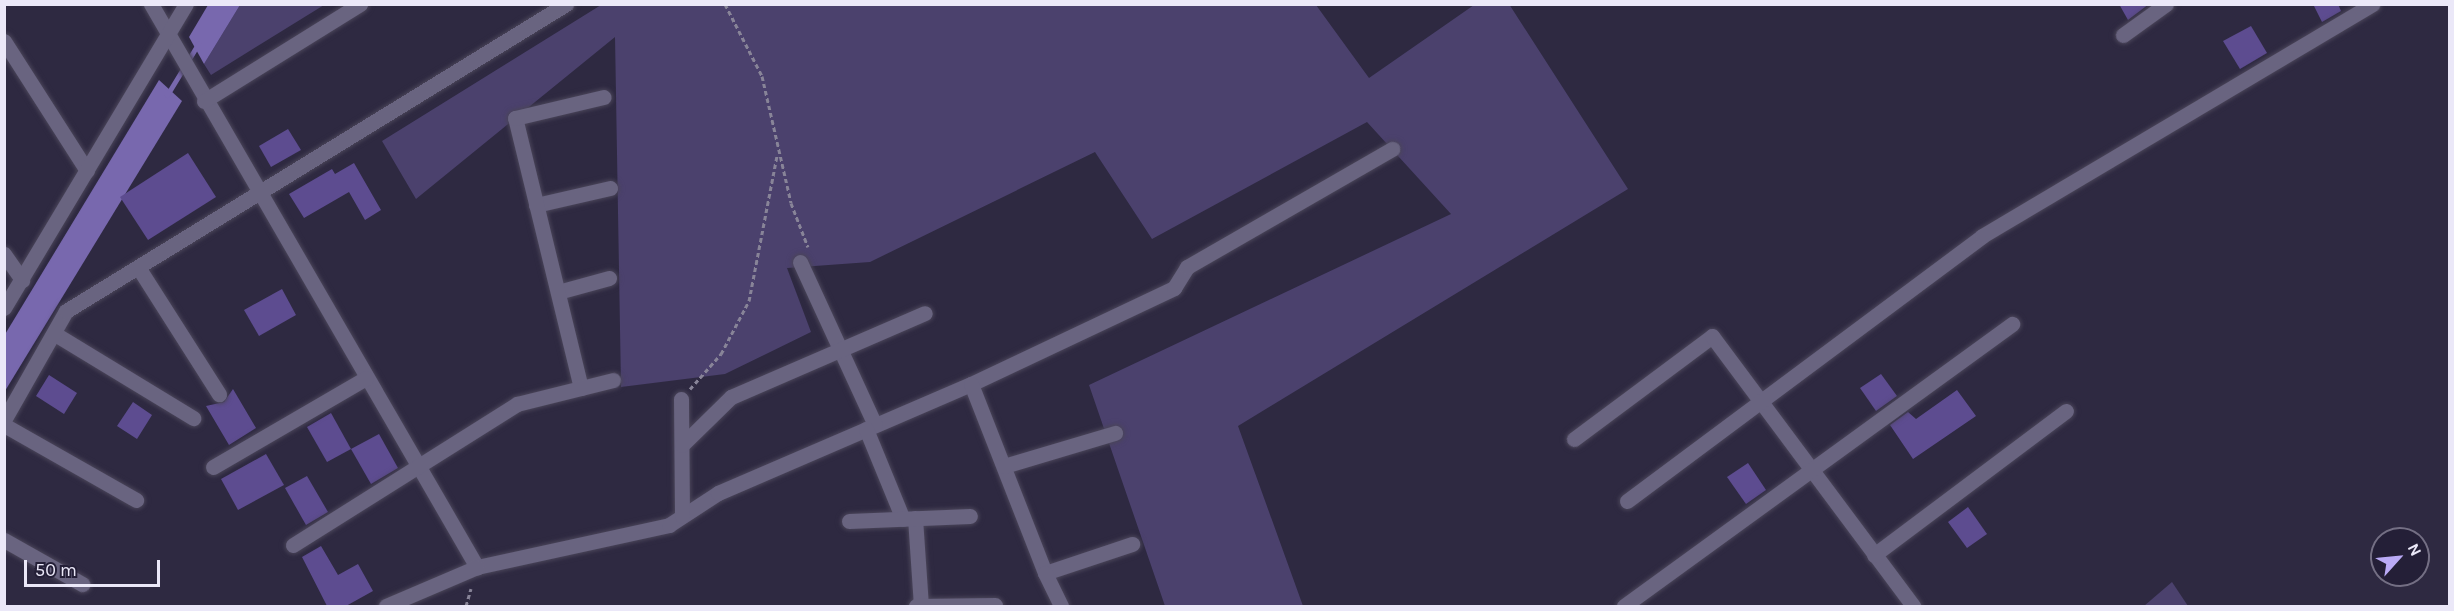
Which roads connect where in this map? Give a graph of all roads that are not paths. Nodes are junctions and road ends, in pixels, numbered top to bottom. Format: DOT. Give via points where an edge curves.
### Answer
graph roads {
  1 [pos="151,4"];
  2 [pos="186,4"];
  3 [pos="360,4"];
  4 [pos="566,4"];
  5 [pos="2166,4"];
  6 [pos="2372,4"];
  7 [pos="2123,35"];
  8 [pos="171,38"];
  9 [pos="4,41"];
  10 [pos="604,97"];
  11 [pos="204,101"];
  12 [pos="1392,149"];
  13 [pos="87,171"];
  14 [pos="610,188"];
  15 [pos="258,191"];
  16 [pos="536,205"];
  17 [pos="4,254"];
  18 [pos="800,262"];
  19 [pos="138,267"];
  20 [pos="609,278"];
  21 [pos="22,280"];
  22 [pos="558,292"];
  23 [pos="4,308"];
  24 [pos="925,313"];
  25 [pos="2012,324"];
  26 [pos="55,334"];
  27 [pos="838,351"];
  28 [pos="366,378"];
  29 [pos="613,380"];
  30 [pos="971,384"];
  31 [pos="581,388"];
  32 [pos="219,394"];
  33 [pos="681,399"];
  34 [pos="1760,401"];
  35 [pos="2066,411"];
  36 [pos="194,418"];
  37 [pos="4,420"];
  38 [pos="4,425"];
  39 [pos="871,427"];
  40 [pos="1115,433"];
  41 [pos="1574,439"];
  42 [pos="682,445"];
  43 [pos="418,465"];
  44 [pos="1004,466"];
  45 [pos="213,467"];
  46 [pos="1811,469"];
  47 [pos="136,500"];
  48 [pos="1627,501"];
  49 [pos="682,516"];
  50 [pos="970,516"];
  51 [pos="909,519"];
  52 [pos="849,521"];
  53 [pos="4,540"];
  54 [pos="1132,544"];
  55 [pos="293,545"];
  56 [pos="1874,555"];
  57 [pos="477,567"];
  58 [pos="1045,573"];
  59 [pos="82,584"];
  60 [pos="995,604"];
  61 [pos="386,606"];
  62 [pos="915,606"];
  63 [pos="921,606"];
  64 [pos="1060,606"];
  65 [pos="1624,606"];
  66 [pos="1913,606"];
  1 -- 8 [label="street"];
  2 -- 8 [label="street"];
  3 -- 11 [label="street"];
  4 -- 15 [label="street"];
  5 -- 7 [label="street"];
  6 -- 34 [label="street" via="1982,236"];
  8 -- 11 [label="street"];
  8 -- 13 [label="street"];
  9 -- 13 [label="street"];
  10 -- 16 [label="street" via="515,118"];
  11 -- 15 [label="street"];
  12 -- 30 [label="street" via="1187,267 1174,288"];
  13 -- 21 [label="street"];
  14 -- 16 [label="street"];
  15 -- 19 [label="street"];
  15 -- 28 [label="street"];
  16 -- 22 [label="street"];
  17 -- 21 [label="street"];
  18 -- 27 [label="street"];
  19 -- 26 [label="street" via="66,311"];
  19 -- 32 [label="street"];
  20 -- 22 [label="street"];
  21 -- 23 [label="street"];
  22 -- 31 [label="street"];
  24 -- 27 [label="street"];
  25 -- 46 [label="street"];
  26 -- 36 [label="street"];
  26 -- 37 [label="street"];
  27 -- 39 [label="street"];
  27 -- 42 [label="street" via="731,397"];
  28 -- 43 [label="street"];
  28 -- 45 [label="street"];
  29 -- 31 [label="street"];
  30 -- 39 [label="street"];
  30 -- 44 [label="street"];
  31 -- 43 [label="street" via="517,404"];
  33 -- 42 [label="street"];
  34 -- 41 [label="street" via="1712,336"];
  34 -- 46 [label="street"];
  34 -- 48 [label="street"];
  35 -- 56 [label="street"];
  38 -- 47 [label="street"];
  39 -- 49 [label="street" via="718,493"];
  39 -- 51 [label="street"];
  40 -- 44 [label="street"];
  42 -- 49 [label="street"];
  43 -- 55 [label="street"];
  43 -- 57 [label="street"];
  44 -- 58 [label="street"];
  46 -- 56 [label="street"];
  46 -- 65 [label="street"];
  49 -- 57 [label="street" via="669,525"];
  50 -- 51 [label="street"];
  51 -- 52 [label="street"];
  51 -- 63 [label="street"];
  53 -- 59 [label="street"];
  54 -- 58 [label="street"];
  56 -- 66 [label="street"];
  57 -- 61 [label="street"];
  58 -- 64 [label="street"];
  60 -- 63 [label="street"];
  62 -- 63 [label="street"];
}
